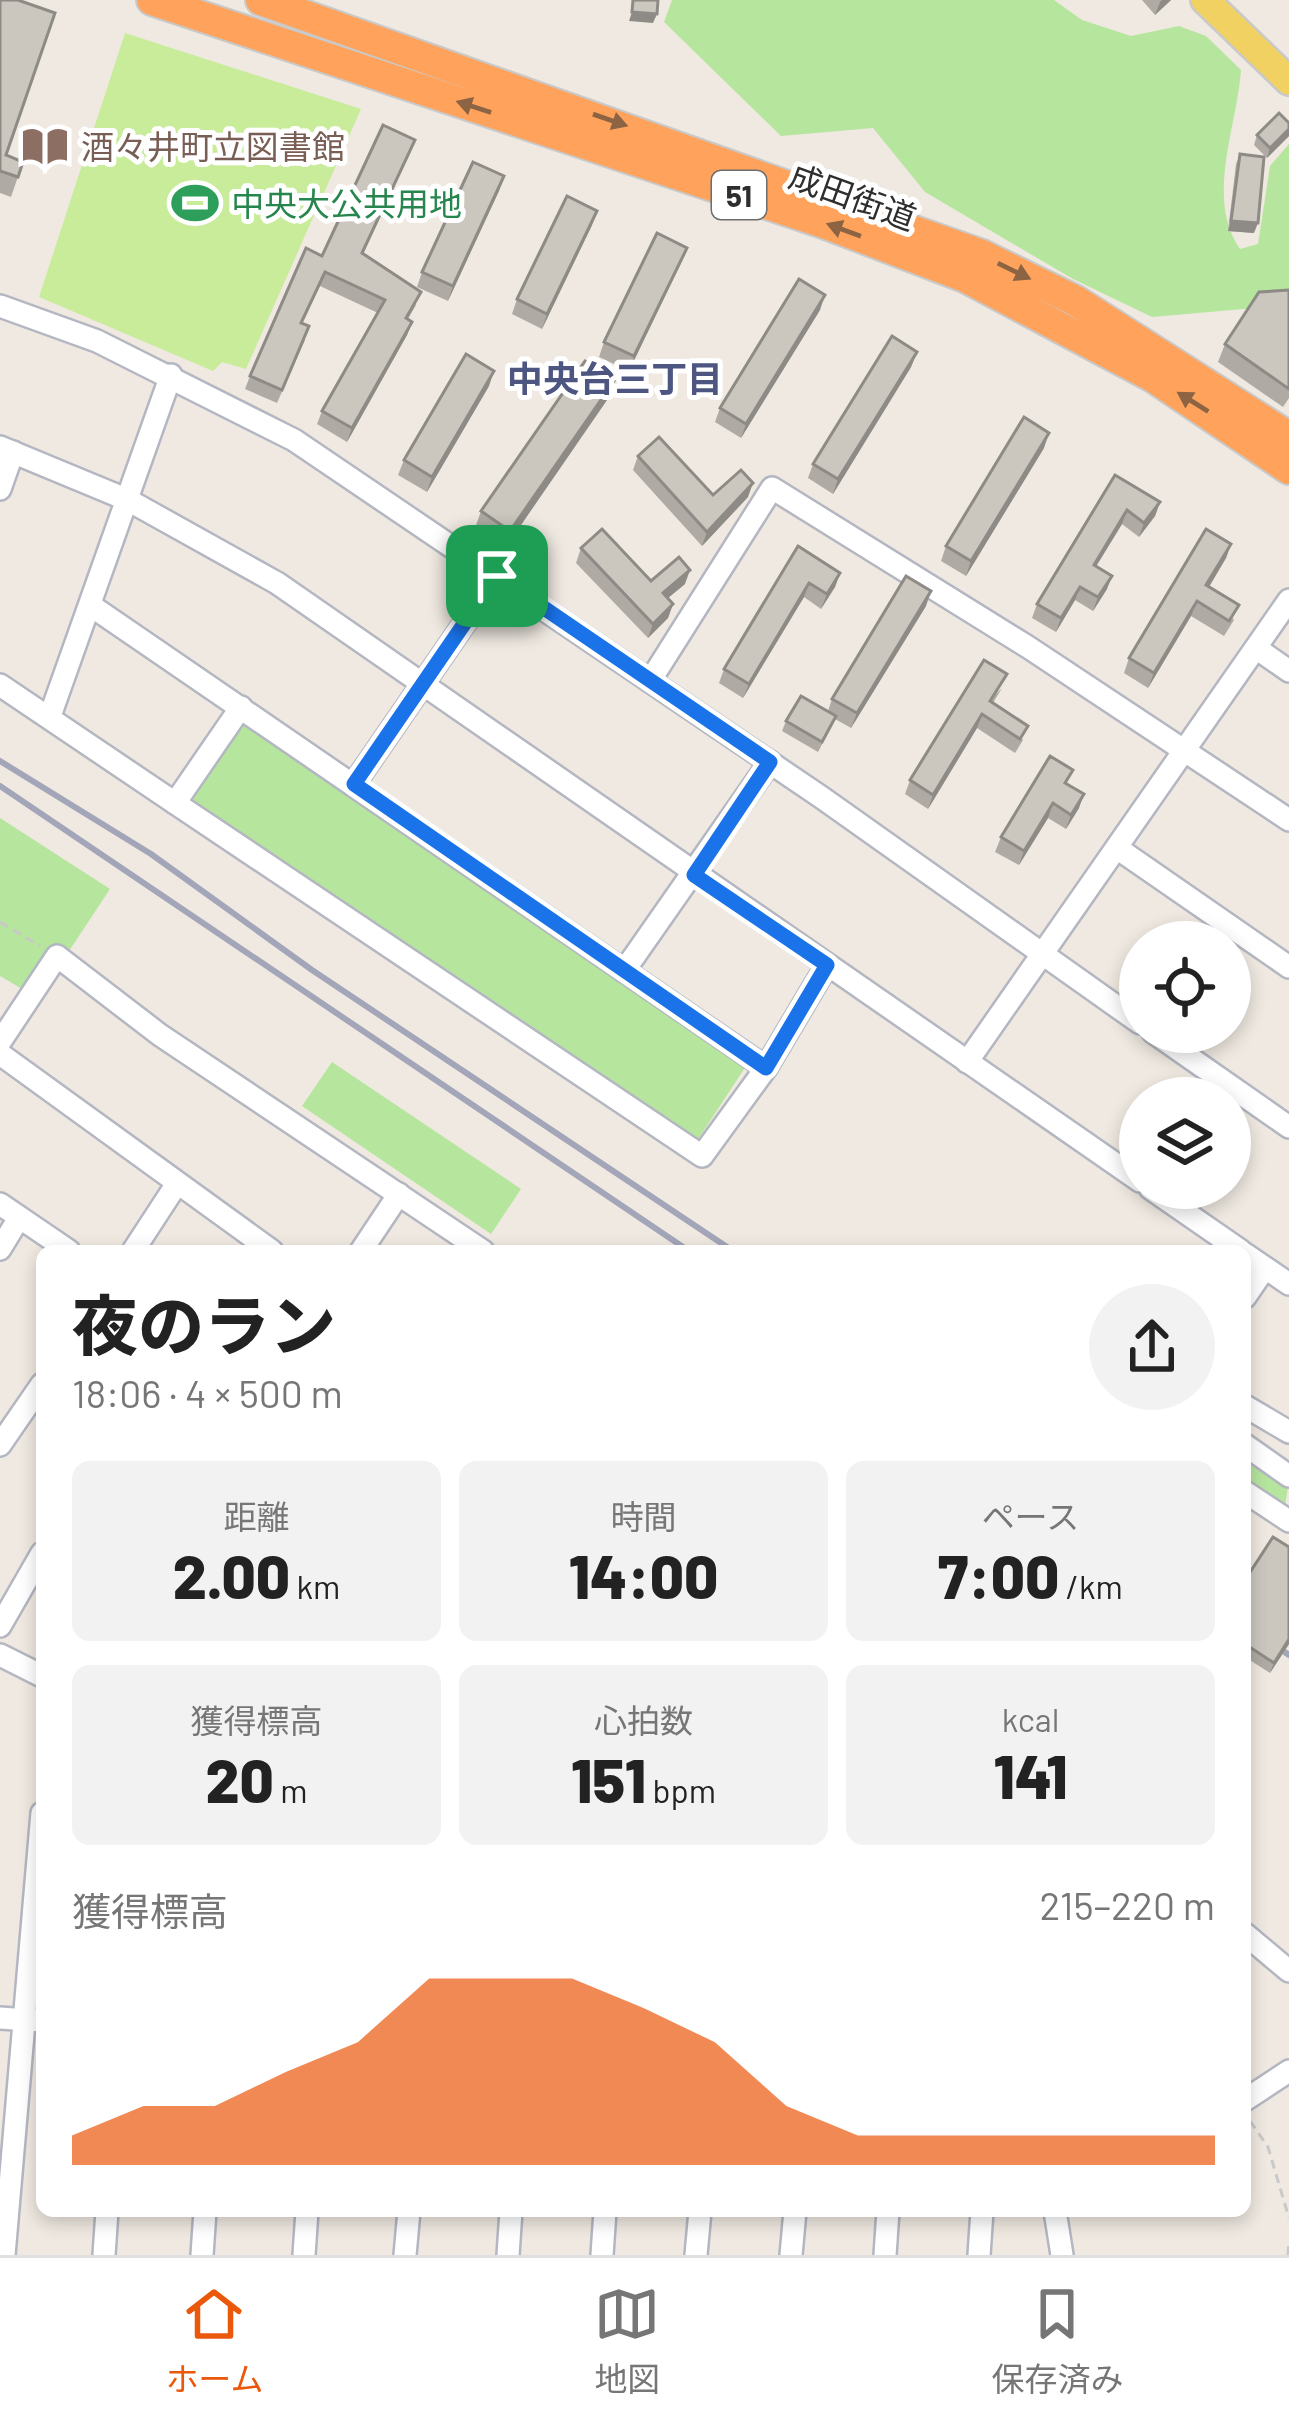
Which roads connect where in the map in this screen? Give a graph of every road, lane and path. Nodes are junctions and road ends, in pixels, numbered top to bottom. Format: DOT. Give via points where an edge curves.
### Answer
graph roads {
  1 [pos="152,0"];
  2 [pos="261,0"];
  3 [pos="1205,0"];
  4 [pos="1289,81"];
  5 [pos="0,306"];
  6 [pos="171,375"];
  7 [pos="1289,437"];
  8 [pos="7,449"];
  9 [pos="1289,469"];
  10 [pos="0,489"];
  11 [pos="128,500"];
  12 [pos="497,576"];
  13 [pos="1289,600"];
  14 [pos="90,605"];
  15 [pos="1256,648"];
  16 [pos="1289,670"];
  17 [pos="650,681"];
  18 [pos="421,684"];
  19 [pos="0,685"];
  20 [pos="241,707"];
  21 [pos="50,716"];
  22 [pos="1185,749"];
  23 [pos="770,762"];
  24 [pos="354,784"];
  25 [pos="175,803"];
  26 [pos="1289,820"];
  27 [pos="1118,848"];
  28 [pos="694,875"];
  29 [pos="0,922"];
  30 [pos="57,956"];
  31 [pos="1044,956"];
  32 [pos="827,965"];
  33 [pos="1289,967"];
  34 [pos="624,971"];
  35 [pos="1119,1008"];
  36 [pos="0,1042"];
  37 [pos="1183,1053"];
  38 [pos="0,1054"];
  39 [pos="968,1062"];
  40 [pos="766,1068"];
  41 [pos="1289,1127"];
  42 [pos="1119,1166"];
  43 [pos="176,1185"];
  44 [pos="399,1194"];
  45 [pos="0,1204"];
  46 [pos="1181,1209"];
  47 [pos="19,1218"];
  48 [pos="239,1241"];
  49 [pos="60,1245"];
  50 [pos="138,1245"];
  51 [pos="365,1245"];
  52 [pos="474,1245"];
  53 [pos="1233,1245"];
  54 [pos="0,1249"];
  55 [pos="1251,1258"];
  56 [pos="1265,1268"];
  57 [pos="1289,1284"];
  58 [pos="1251,1288"];
  59 [pos="36,1393"];
  60 [pos="1251,1410"];
  61 [pos="1289,1432"];
  62 [pos="0,1445"];
  63 [pos="1251,1449"];
  64 [pos="1289,1476"];
  65 [pos="1251,1495"];
  66 [pos="1287,1515"];
  67 [pos="36,1563"];
  68 [pos="0,1626"];
  69 [pos="0,1655"];
  70 [pos="36,1673"];
  71 [pos="36,1876"];
  72 [pos="1251,1939"];
  73 [pos="1289,1971"];
  74 [pos="22,2020"];
  75 [pos="1289,2071"];
  76 [pos="1251,2089"];
  77 [pos="1251,2122"];
  78 [pos="107,2217"];
  79 [pos="205,2217"];
  80 [pos="307,2217"];
  81 [pos="408,2217"];
  82 [pos="511,2217"];
  83 [pos="605,2217"];
  84 [pos="699,2217"];
  85 [pos="794,2217"];
  86 [pos="888,2217"];
  87 [pos="982,2217"];
  88 [pos="1056,2217"];
  89 [pos="1289,2218"];
  90 [pos="1289,2240"];
  91 [pos="4,2255"];
  92 [pos="104,2255"];
  93 [pos="202,2255"];
  94 [pos="304,2255"];
  95 [pos="405,2255"];
  96 [pos="508,2255"];
  97 [pos="602,2255"];
  98 [pos="696,2255"];
  99 [pos="791,2255"];
  100 [pos="885,2255"];
  101 [pos="979,2255"];
  102 [pos="1062,2255"];
  103 [pos="1288,2255"];
  9 -- 1 [label="highway, 成田街道 / 51, one-way" via="1153,377 964,277"];
  2 -- 7 [label="highway, 成田街道 / 51, one-way" via="982,255 1076,301"];
  3 -- 4 [label="main road"];
  5 -- 6 [label="street"];
  6 -- 11 [label="street"];
  6 -- 12 [label="street" via="257,417"];
  8 -- 10 [label="street"];
  8 -- 11 [label="street"];
  11 -- 14 [label="street"];
  11 -- 18 [label="street" via="277,583"];
  12 -- 17 [label="street"];
  12 -- 18 [label="street"];
  13 -- 15 [label="street"];
  14 -- 20 [label="street"];
  14 -- 21 [label="street"];
  15 -- 16 [label="street"];
  15 -- 22 [label="street"];
  17 -- 22 [label="street" via="772,488"];
  17 -- 23 [label="street"];
  18 -- 24 [label="street"];
  18 -- 28 [label="street"];
  19 -- 21 [label="street"];
  20 -- 24 [label="street"];
  20 -- 25 [label="street"];
  21 -- 25 [label="street"];
  22 -- 26 [label="street"];
  22 -- 27 [label="street"];
  23 -- 28 [label="street"];
  23 -- 31 [label="street"];
  24 -- 34 [label="street"];
  25 -- 40 [label="street" via="702,1156"];
  27 -- 31 [label="street"];
  27 -- 33 [label="street"];
  28 -- 32 [label="street"];
  28 -- 34 [label="street"];
  29 -- 30 [label="path"];
  30 -- 36 [label="street"];
  30 -- 44 [label="street" via="160,1035"];
  31 -- 35 [label="street"];
  31 -- 39 [label="street"];
  32 -- 39 [label="street"];
  32 -- 40 [label="street"];
  34 -- 40 [label="street"];
  37 -- 41 [label="street"];
  38 -- 43 [label="street"];
  39 -- 42 [label="street"];
  43 -- 48 [label="street"];
  43 -- 50 [label="street"];
  44 -- 51 [label="street"];
  44 -- 52 [label="street"];
  45 -- 47 [label="street"];
  46 -- 53 [label="street"];
  47 -- 49 [label="street"];
  47 -- 54 [label="street"];
  55 -- 56 [label="street"];
  56 -- 57 [label="street"];
  56 -- 58 [label="street"];
  59 -- 62 [label="street"];
  60 -- 61 [label="street"];
  63 -- 64 [label="street"];
  65 -- 66 [label="street"];
  67 -- 68 [label="street"];
  69 -- 70 [label="street"];
  71 -- 74 [label="street"];
  72 -- 73 [label="street"];
  74 -- 91 [label="street"];
  75 -- 76 [label="street"];
  77 -- 89 [label="path" via="1268,2147"];
  78 -- 92 [label="street"];
  79 -- 93 [label="street"];
  80 -- 94 [label="street"];
  81 -- 95 [label="street"];
  82 -- 96 [label="street"];
  83 -- 97 [label="street"];
  84 -- 98 [label="street"];
  85 -- 99 [label="street"];
  86 -- 100 [label="street"];
  87 -- 101 [label="street"];
  88 -- 102 [label="street"];
  90 -- 103 [label="path"];
}
